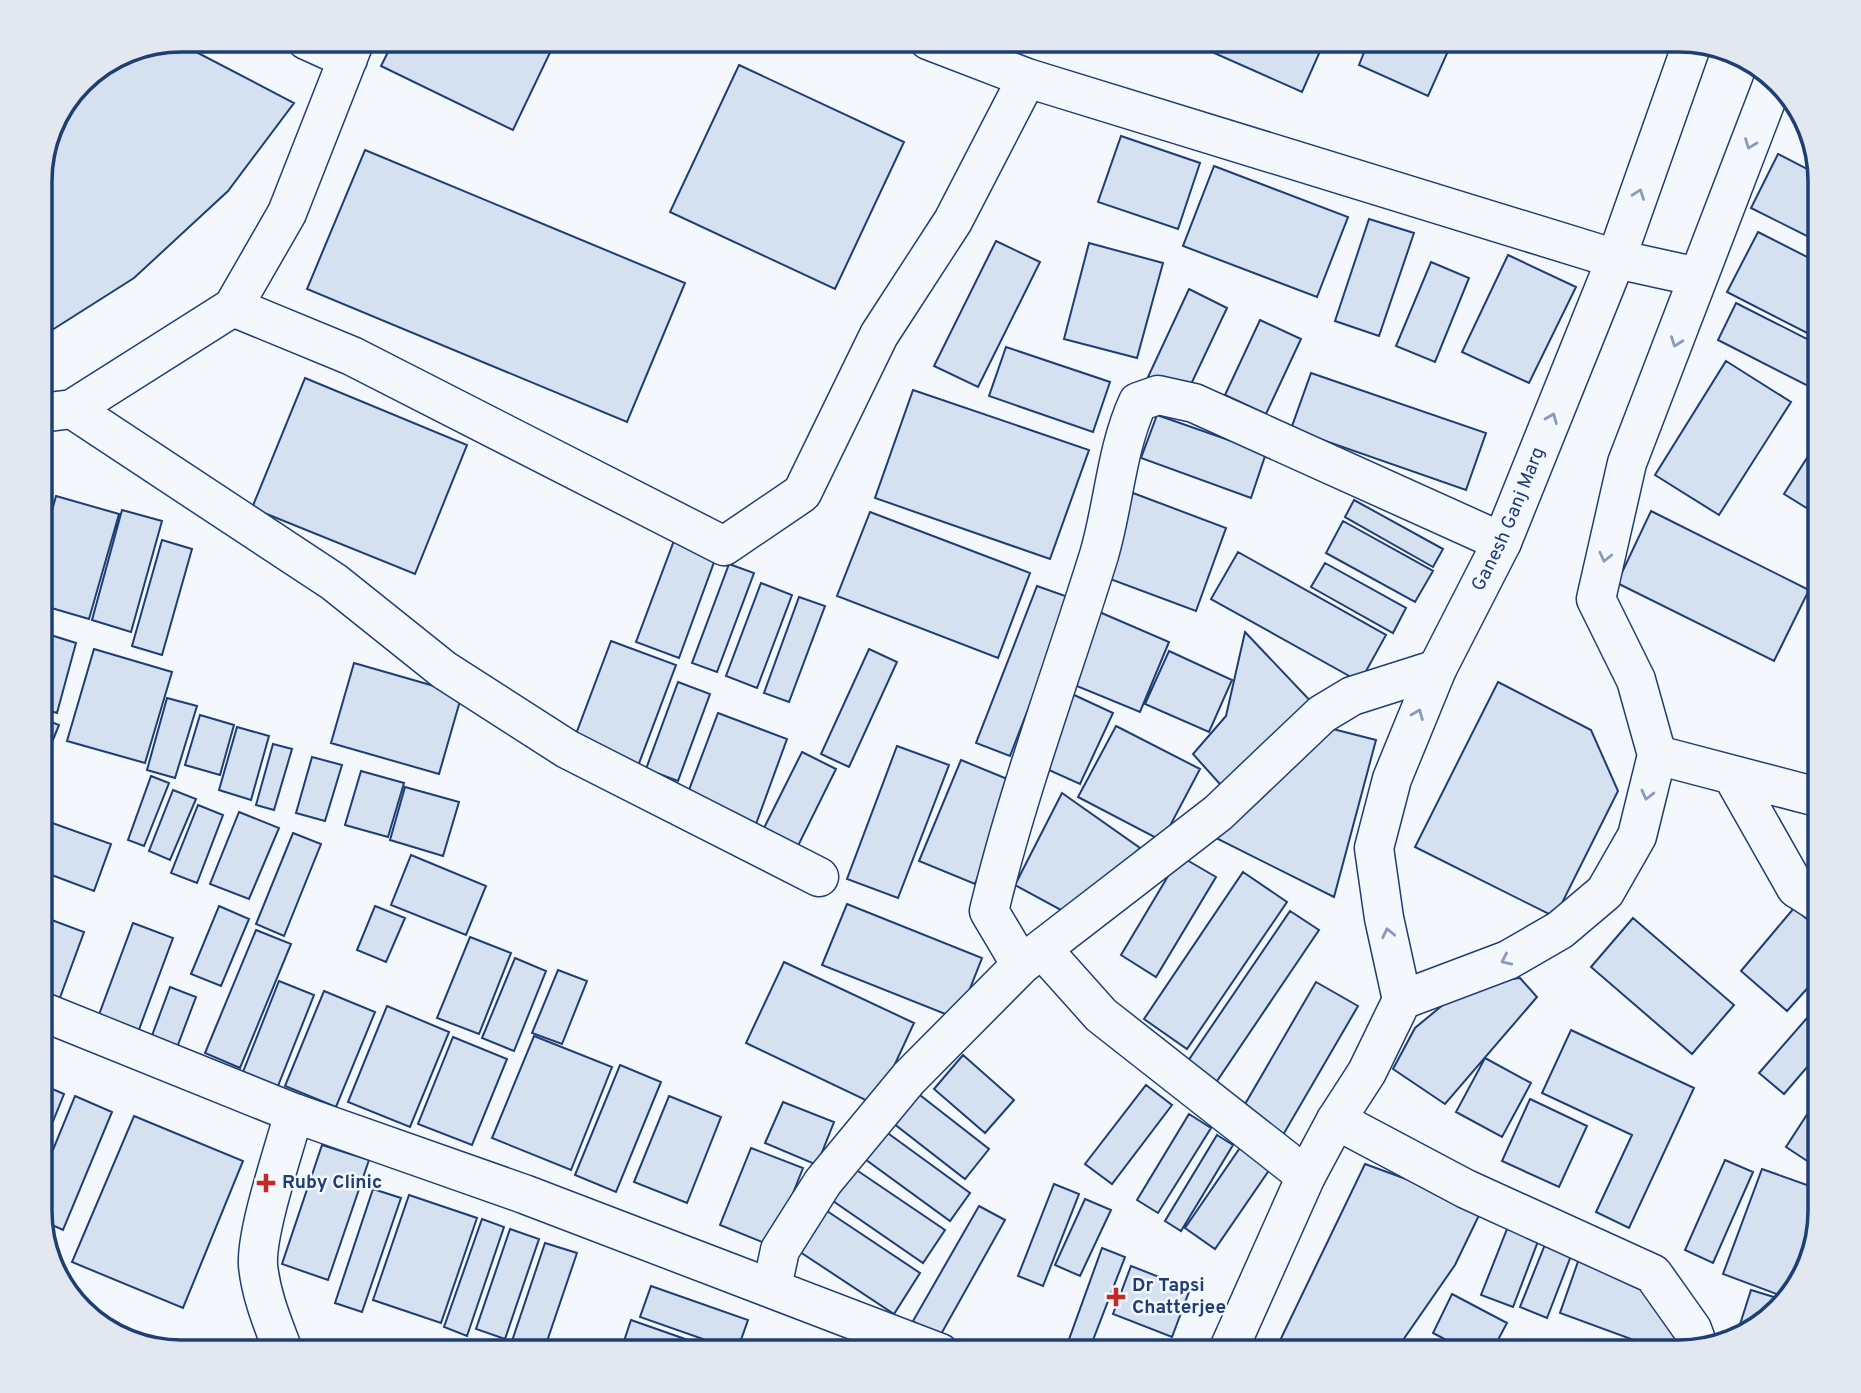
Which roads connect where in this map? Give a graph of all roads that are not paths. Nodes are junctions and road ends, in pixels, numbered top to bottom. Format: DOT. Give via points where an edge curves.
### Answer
graph roads {
  1 [pos="350,52"];
  2 [pos="959,52"];
  3 [pos="1689,53"];
  4 [pos="1027,78"];
  5 [pos="1770,89"];
  6 [pos="1616,259"];
  7 [pos="1698,277"];
  8 [pos="233,307"];
  9 [pos="56,411"];
  10 [pos="1503,542"];
  11 [pos="1437,669"];
  12 [pos="1657,755"];
  13 [pos="1732,775"];
  14 [pos="1808,795"];
  15 [pos="819,877"];
  16 [pos="1808,896"];
  17 [pos="1032,957"];
  18 [pos="1402,1000"];
  19 [pos="53,1016"];
  20 [pos="294,1113"];
  21 [pos="1336,1120"];
  22 [pos="1306,1176"];
  23 [pos="772,1287"];
  24 [pos="1696,1339"];
  25 [pos="279,1340"];
  26 [pos="907,1340"];
  27 [pos="1233,1340"];
  1 -- 8 [label="street" via="287,213"];
  2 -- 4 [label="street"];
  6 -- 3 [label="street, Ganesh Ganj Marg, one-way"];
  4 -- 6 [label="street"];
  4 -- 8 [label="street" via="953,221 879,335 802,493 724,546 352,356"];
  5 -- 7 [label="street, one-way"];
  6 -- 7 [label="street"];
  10 -- 6 [label="street, Ganesh Ganj Marg, one-way"];
  7 -- 12 [label="street, one-way" via="1627,463 1596,599 1636,680"];
  8 -- 9 [label="street"];
  9 -- 15 [label="street" via="334,582 444,670 567,749"];
  10 -- 11 [label="street, Ganesh Ganj Marg"];
  10 -- 17 [label="street" via="1194,403 1158,395 1139,402 1125,430 1105,535 1059,685 1027,769 989,911"];
  11 -- 17 [label="street" via="1352,696 1322,714 1218,813"];
  18 -- 11 [label="street, Ganesh Ganj Marg, one-way" via="1374,848 1392,779"];
  12 -- 13 [label="street"];
  12 -- 18 [label="street, one-way" via="1637,836 1605,892 1560,930 1508,960"];
  13 -- 14 [label="street"];
  13 -- 16 [label="street" via="1796,888"];
  17 -- 22 [label="street"];
  17 -- 23 [label="street" via="909,1078 823,1182 780,1250"];
  18 -- 21 [label="street" via="1367,1072"];
  19 -- 20 [label="street"];
  20 -- 23 [label="street"];
  20 -- 25 [label="street" via="258,1261"];
  21 -- 22 [label="street"];
  21 -- 24 [label="street" via="1466,1189 1653,1274"];
  22 -- 27 [label="street"];
  23 -- 26 [label="street"];
}
